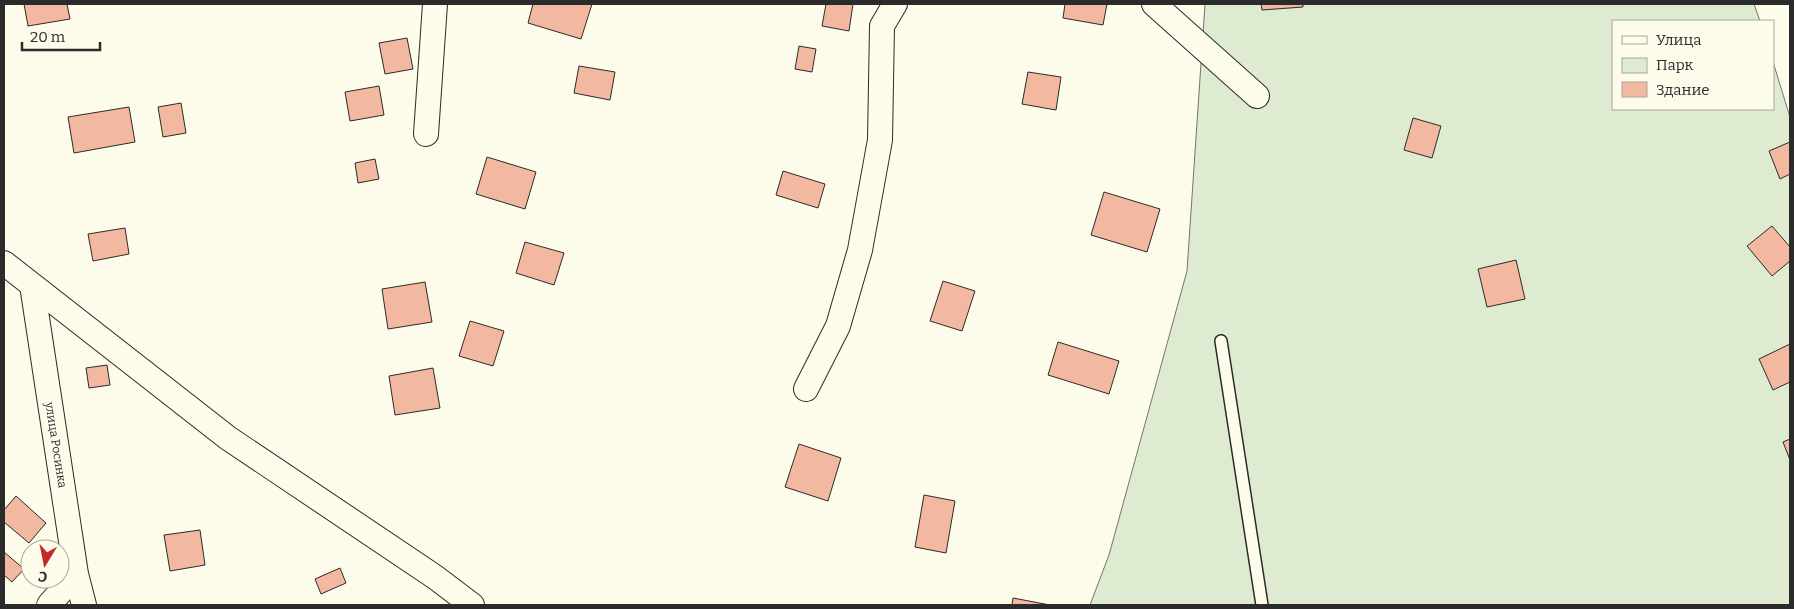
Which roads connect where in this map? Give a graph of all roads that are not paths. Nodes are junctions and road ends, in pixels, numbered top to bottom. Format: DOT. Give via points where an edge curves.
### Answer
graph roads {
  1 [pos="435,4"];
  2 [pos="895,4"];
  3 [pos="1154,4"];
  4 [pos="1257,96"];
  5 [pos="426,134"];
  6 [pos="4,263"];
  7 [pos="32,285"];
  8 [pos="1221,342"];
  9 [pos="806,389"];
  10 [pos="76,574"];
  11 [pos="49,605"];
  12 [pos="84,605"];
  13 [pos="472,605"];
  14 [pos="1262,605"];
  1 -- 5 [label="street"];
  2 -- 9 [label="street" via="882,26 880,140 860,250 838,326"];
  3 -- 4 [label="street"];
  6 -- 7 [label="street"];
  7 -- 10 [label="street, улица Росинка"];
  7 -- 13 [label="street" via="228,438"];
  8 -- 14 [label="lane"];
  10 -- 11 [label="street"];
  10 -- 12 [label="street, улица Росинка"];
}
